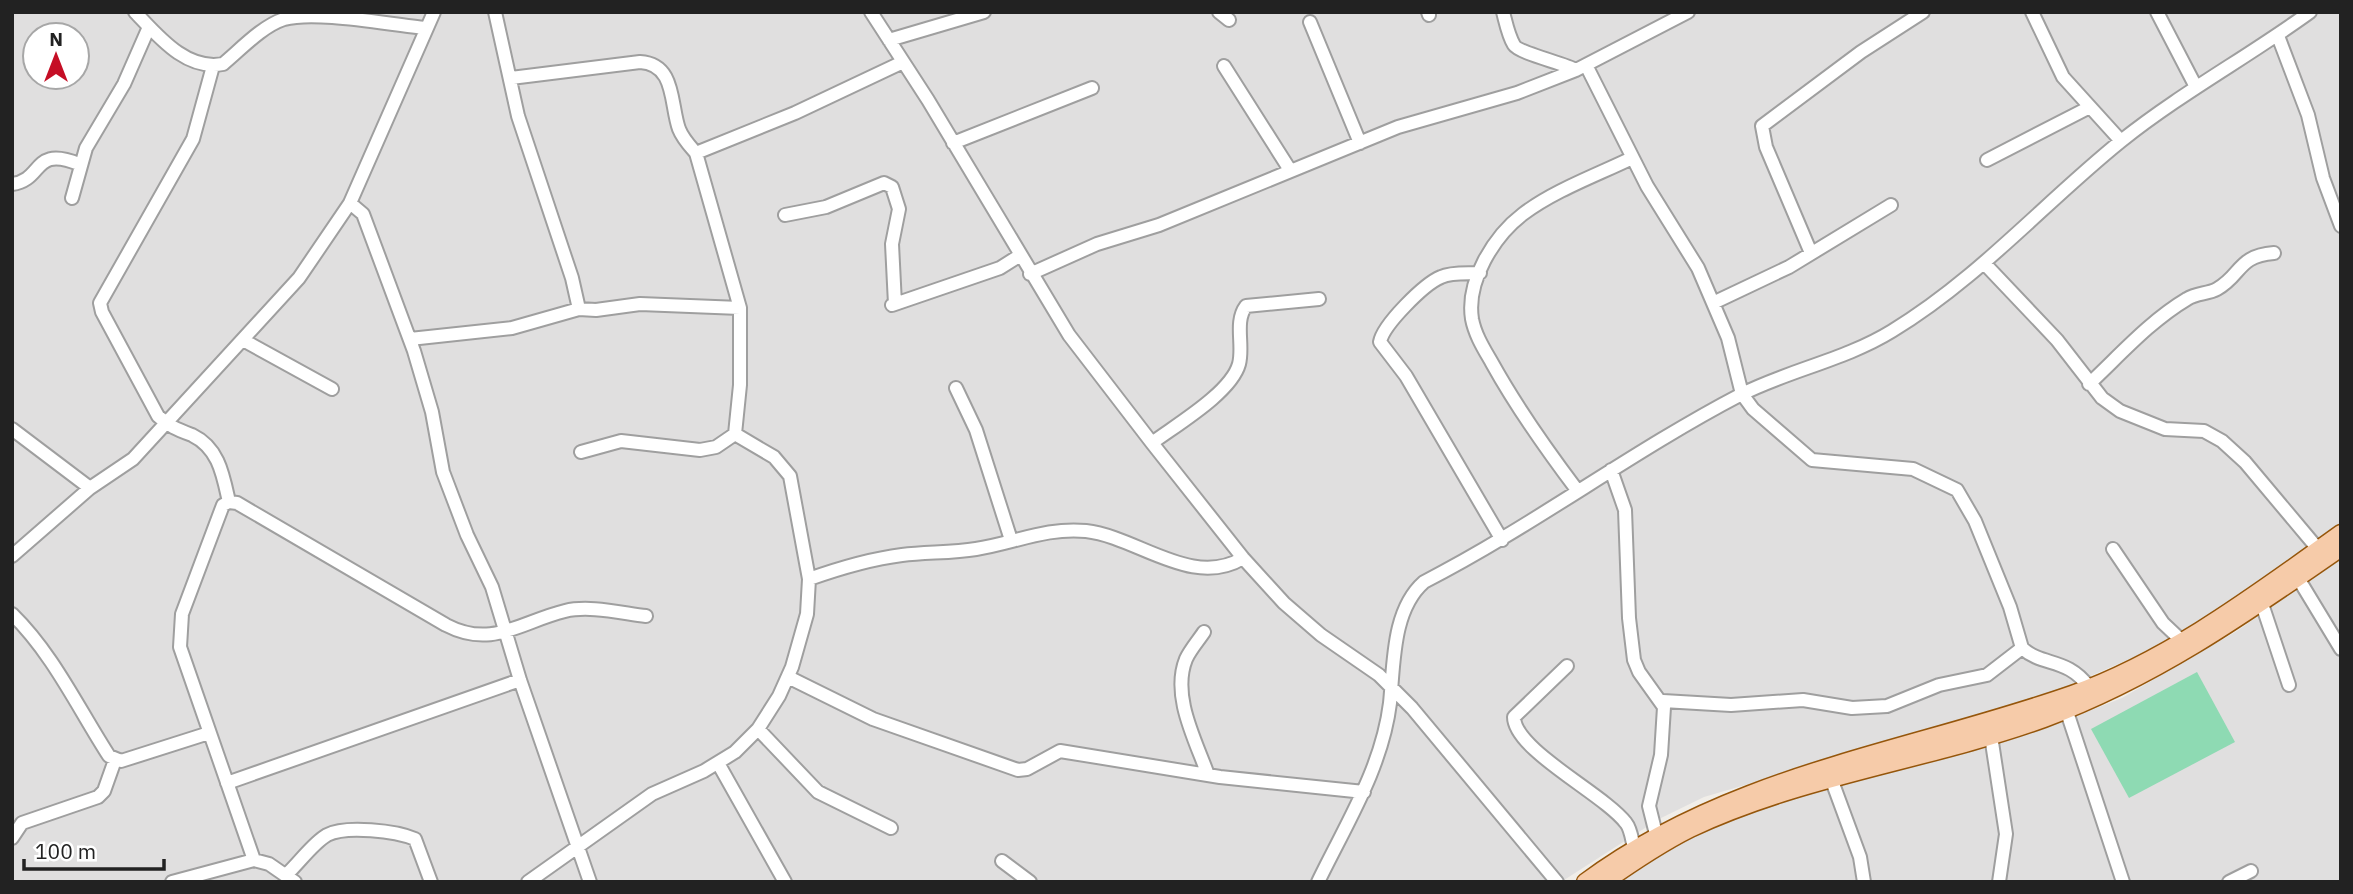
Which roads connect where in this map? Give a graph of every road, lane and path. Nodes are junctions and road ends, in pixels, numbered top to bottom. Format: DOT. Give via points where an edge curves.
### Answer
graph roads {
  1 [pos="135,12"];
  2 [pos="434,12"];
  3 [pos="495,12"];
  4 [pos="871,12"];
  5 [pos="985,12"];
  6 [pos="1503,12"];
  7 [pos="1688,12"];
  8 [pos="1923,12"];
  9 [pos="2032,12"];
  10 [pos="2157,12"];
  11 [pos="2310,12"];
  12 [pos="300,15"];
  13 [pos="1310,22"];
  14 [pos="149,27"];
  15 [pos="426,28"];
  16 [pos="2278,36"];
  17 [pos="889,40"];
  18 [pos="903,62"];
  19 [pos="213,66"];
  20 [pos="1224,66"];
  21 [pos="1581,67"];
  22 [pos="511,78"];
  23 [pos="2196,87"];
  24 [pos="1092,88"];
  25 [pos="2088,108"];
  26 [pos="2121,141"];
  27 [pos="953,143"];
  28 [pos="1360,143"];
  29 [pos="696,153"];
  30 [pos="1632,158"];
  31 [pos="1987,160"];
  32 [pos="79,164"];
  33 [pos="1290,170"];
  34 [pos="12,184"];
  35 [pos="72,198"];
  36 [pos="350,203"];
  37 [pos="1891,205"];
  38 [pos="786,215"];
  39 [pos="2341,226"];
  40 [pos="1811,253"];
  41 [pos="2274,253"];
  42 [pos="1019,256"];
  43 [pos="1984,264"];
  44 [pos="1480,273"];
  45 [pos="1030,274"];
  46 [pos="1319,299"];
  47 [pos="1713,303"];
  48 [pos="740,307"];
  49 [pos="579,309"];
  50 [pos="410,339"];
  51 [pos="243,340"];
  52 [pos="2089,384"];
  53 [pos="956,388"];
  54 [pos="332,389"];
  55 [pos="1742,394"];
  56 [pos="166,424"];
  57 [pos="12,429"];
  58 [pos="734,434"];
  59 [pos="1152,443"];
  60 [pos="581,452"];
  61 [pos="1611,470"];
  62 [pos="90,488"];
  63 [pos="1577,491"];
  64 [pos="229,502"];
  65 [pos="2341,533"];
  66 [pos="1011,540"];
  67 [pos="1502,540"];
  68 [pos="2341,548"];
  69 [pos="2113,549"];
  70 [pos="2318,549"];
  71 [pos="12,556"];
  72 [pos="1243,558"];
  73 [pos="2298,578"];
  74 [pos="809,579"];
  75 [pos="2262,604"];
  76 [pos="12,614"];
  77 [pos="646,616"];
  78 [pos="506,631"];
  79 [pos="1204,632"];
  80 [pos="2182,641"];
  81 [pos="2022,648"];
  82 [pos="2341,649"];
  83 [pos="1567,666"];
  84 [pos="788,677"];
  85 [pos="520,680"];
  86 [pos="2289,684"];
  87 [pos="1390,685"];
  88 [pos="2089,687"];
  89 [pos="1663,701"];
  90 [pos="2066,709"];
  91 [pos="758,729"];
  92 [pos="209,733"];
  93 [pos="1991,736"];
  94 [pos="115,760"];
  95 [pos="718,763"];
  96 [pos="1208,775"];
  97 [pos="1832,780"];
  98 [pos="227,783"];
  99 [pos="1364,792"];
  100 [pos="891,828"];
  101 [pos="1656,834"];
  102 [pos="12,838"];
  103 [pos="1634,848"];
  104 [pos="577,849"];
  105 [pos="254,860"];
  106 [pos="1002,861"];
  107 [pos="2251,871"];
  108 [pos="291,878"];
  109 [pos="172,882"];
  110 [pos="431,882"];
  111 [pos="528,882"];
  112 [pos="590,882"];
  113 [pos="785,882"];
  114 [pos="1030,882"];
  115 [pos="1318,882"];
  116 [pos="1557,882"];
  117 [pos="1584,882"];
  118 [pos="1605,882"];
  119 [pos="1864,882"];
  120 [pos="2000,882"];
  121 [pos="2123,882"];
  122 [pos="2229,882"];
  1 -- 14 [label="street"];
  2 -- 15 [label="street"];
  3 -- 22 [label="street"];
  4 -- 17 [label="street"];
  5 -- 17 [label="street"];
  6 -- 21 [label="street" via="1515,47 1522,53"];
  7 -- 21 [label="street"];
  8 -- 40 [label="street" via="1762,126 1766,147"];
  9 -- 25 [label="street" via="2063,77"];
  10 -- 23 [label="street"];
  11 -- 16 [label="street"];
  12 -- 15 [label="street"];
  12 -- 19 [label="street" via="276,23 223,65"];
  13 -- 28 [label="street"];
  14 -- 19 [label="street" via="182,56"];
  14 -- 32 [label="street" via="124,84"];
  15 -- 36 [label="street"];
  16 -- 23 [label="street"];
  16 -- 39 [label="street" via="2308,115 2323,178"];
  17 -- 18 [label="street"];
  18 -- 27 [label="street"];
  18 -- 29 [label="street"];
  19 -- 56 [label="street" via="193,139 100,303 140,384"];
  20 -- 33 [label="street"];
  21 -- 28 [label="street" via="1517,93 1398,127"];
  21 -- 30 [label="street"];
  22 -- 29 [label="street" via="640,62 656,65 665,75 684,139"];
  22 -- 49 [label="street" via="518,116"];
  23 -- 26 [label="street"];
  24 -- 27 [label="street"];
  25 -- 26 [label="street"];
  25 -- 31 [label="street"];
  26 -- 43 [label="street"];
  27 -- 42 [label="street"];
  28 -- 33 [label="street"];
  29 -- 48 [label="street"];
  30 -- 44 [label="street" via="1524,213 1498,239"];
  30 -- 47 [label="street" via="1698,268"];
  32 -- 34 [label="street" via="64,158 44,160 30,176"];
  32 -- 35 [label="street"];
  33 -- 45 [label="street"];
  36 -- 50 [label="street" via="363,214"];
  36 -- 51 [label="street" via="299,278"];
  37 -- 40 [label="street"];
  38 -- 42 [label="street" via="826,208 884,183 892,187 900,209 892,244 894,305 1000,268"];
  40 -- 47 [label="street"];
  41 -- 52 [label="street" via="2252,257 2220,288 2189,297"];
  42 -- 45 [label="street"];
  43 -- 52 [label="street" via="2057,340"];
  43 -- 55 [label="street" via="1890,333"];
  44 -- 63 [label="street" via="1471,306 1477,337 1511,397"];
  44 -- 67 [label="street" via="1442,276 1382,331 1380,342 1406,376"];
  45 -- 59 [label="street" via="1069,335"];
  46 -- 59 [label="street" via="1246,306 1241,313 1237,372 1226,386"];
  47 -- 55 [label="street" via="1728,338"];
  48 -- 49 [label="street" via="640,304"];
  48 -- 58 [label="street" via="740,385"];
  49 -- 50 [label="street" via="512,328"];
  50 -- 78 [label="street" via="432,412 443,472"];
  51 -- 54 [label="street"];
  51 -- 56 [label="street"];
  52 -- 70 [label="street" via="2120,411 2165,429 2204,431 2222,442 2245,462"];
  53 -- 66 [label="street" via="976,430"];
  55 -- 61 [label="street"];
  55 -- 81 [label="street" via="1812,460 1913,469 1957,490 1975,521"];
  56 -- 62 [label="street" via="133,459"];
  56 -- 64 [label="street" via="209,447 218,460"];
  57 -- 62 [label="street"];
  58 -- 60 [label="street" via="716,447 700,450 621,441"];
  58 -- 74 [label="street" via="774,457 790,477"];
  59 -- 72 [label="street"];
  61 -- 63 [label="street"];
  61 -- 89 [label="street" via="1625,510 1634,660"];
  62 -- 71 [label="street"];
  63 -- 67 [label="street"];
  64 -- 78 [label="street" via="461,633 489,637"];
  64 -- 92 [label="street" via="223,505 179,632"];
  65 -- 70 [label="main road"];
  66 -- 72 [label="street" via="1062,530 1088,531 1190,566 1220,568"];
  66 -- 74 [label="street" via="974,550 869,561"];
  67 -- 87 [label="street" via="1414,591 1405,610"];
  68 -- 73 [label="main road"];
  69 -- 80 [label="street" via="2164,623"];
  70 -- 80 [label="main road"];
  72 -- 87 [label="street" via="1284,603"];
  73 -- 75 [label="main road"];
  73 -- 82 [label="street"];
  74 -- 84 [label="street" via="807,614"];
  75 -- 86 [label="street"];
  75 -- 90 [label="main road" via="2161,666"];
  76 -- 94 [label="street" via="45,652"];
  77 -- 78 [label="street" via="567,610"];
  78 -- 85 [label="street"];
  79 -- 96 [label="street" via="1186,659 1181,682 1185,712"];
  80 -- 88 [label="main road"];
  81 -- 88 [label="street" via="2064,665"];
  81 -- 89 [label="street" via="1987,675 1939,685 1887,706 1852,708 1802,700 1731,705"];
  83 -- 103 [label="street" via="1514,717 1514,725 1530,745 1608,804 1628,825"];
  84 -- 91 [label="street"];
  84 -- 96 [label="street" via="873,719 1018,770 1060,751"];
  85 -- 98 [label="street"];
  85 -- 104 [label="street"];
  87 -- 99 [label="street" via="1390,704"];
  87 -- 116 [label="street"];
  88 -- 101 [label="main road" via="1752,791"];
  89 -- 101 [label="street" via="1661,755 1648,806"];
  90 -- 93 [label="main road"];
  90 -- 121 [label="street"];
  91 -- 95 [label="street"];
  91 -- 100 [label="street" via="818,792"];
  92 -- 94 [label="street"];
  92 -- 98 [label="street"];
  93 -- 97 [label="main road"];
  93 -- 120 [label="street" via="2004,816"];
  94 -- 102 [label="street" via="98,797 22,823"];
  95 -- 104 [label="street" via="652,794"];
  95 -- 113 [label="street"];
  96 -- 99 [label="street"];
  97 -- 118 [label="main road" via="1709,821"];
  97 -- 119 [label="street" via="1860,857"];
  98 -- 105 [label="street"];
  99 -- 115 [label="street"];
  101 -- 103 [label="main road"];
  103 -- 117 [label="main road"];
  104 -- 111 [label="street"];
  104 -- 112 [label="street"];
  105 -- 108 [label="street"];
  105 -- 109 [label="street"];
  106 -- 114 [label="street"];
  107 -- 122 [label="street"];
  108 -- 110 [label="street" via="326,835 383,832 415,839"];
}
